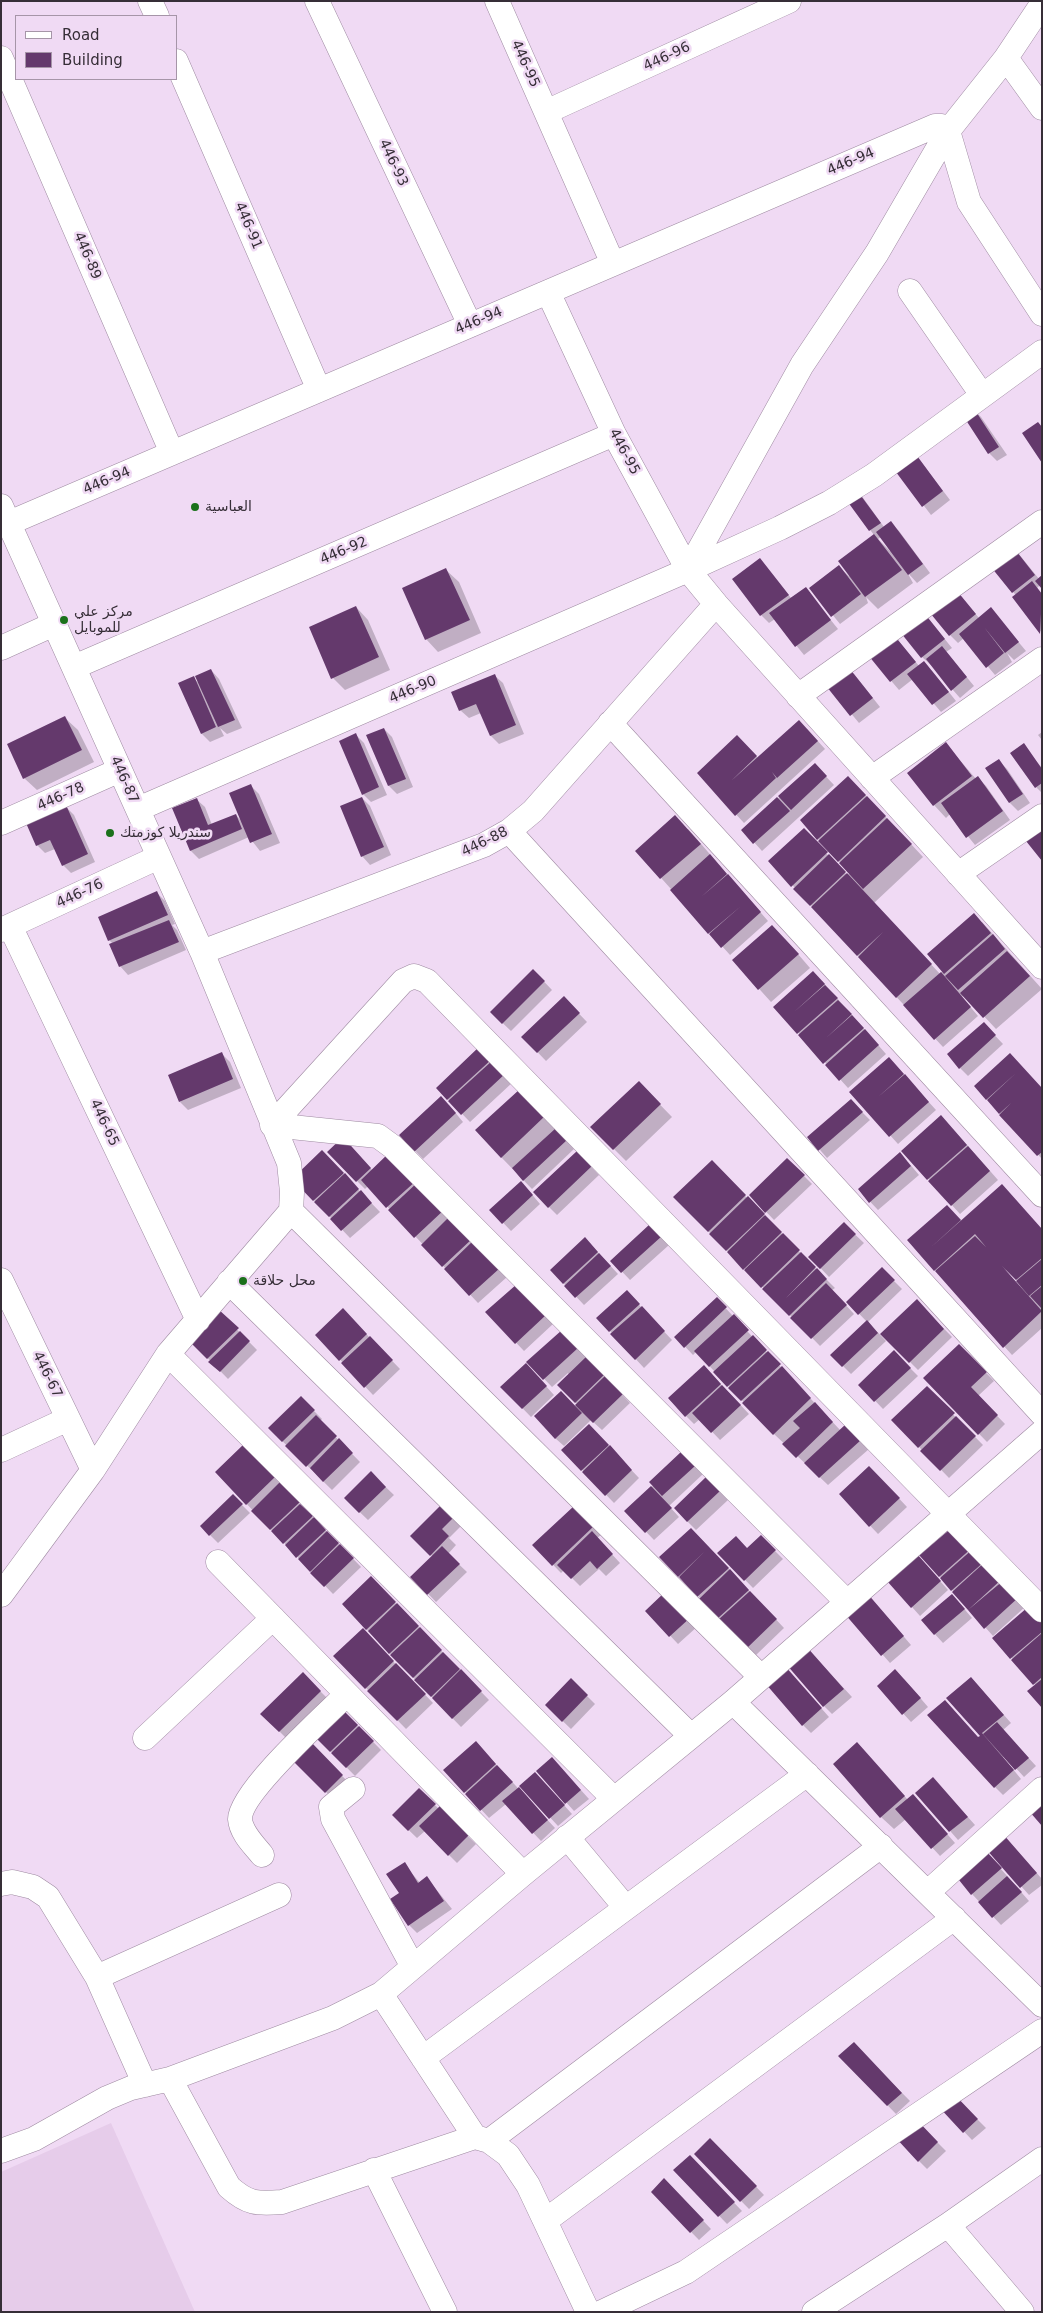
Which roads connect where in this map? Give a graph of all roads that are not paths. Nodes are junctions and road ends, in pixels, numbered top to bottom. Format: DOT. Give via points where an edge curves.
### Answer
graph roads {
  1 [pos="150,1"];
  2 [pos="317,1"];
  3 [pos="497,1"];
  4 [pos="789,1"];
  5 [pos="1042,4"];
  6 [pos="157,15"];
  7 [pos="1,58"];
  8 [pos="1006,58"];
  9 [pos="178,66"];
  10 [pos="1042,108"];
  11 [pos="546,112"];
  12 [pos="948,131"];
  13 [pos="613,264"];
  14 [pos="910,291"];
  15 [pos="548,292"];
  16 [pos="1042,314"];
  17 [pos="470,325"];
  18 [pos="1042,352"];
  19 [pos="319,390"];
  20 [pos="982,395"];
  21 [pos="614,434"];
  22 [pos="172,453"];
  23 [pos="5,515"];
  24 [pos="1042,522"];
  25 [pos="688,570"];
  26 [pos="716,604"];
  27 [pos="54,624"];
  28 [pos="1,648"];
  29 [pos="1042,660"];
  30 [pos="74,667"];
  31 [pos="798,696"];
  32 [pos="610,723"];
  33 [pos="120,770"];
  34 [pos="872,778"];
  35 [pos="138,810"];
  36 [pos="1042,816"];
  37 [pos="1,824"];
  38 [pos="509,831"];
  39 [pos="159,857"];
  40 [pos="958,874"];
  41 [pos="6,928"];
  42 [pos="202,952"];
  43 [pos="1040,962"];
  44 [pos="272,1125"];
  45 [pos="1042,1195"];
  46 [pos="290,1211"];
  47 [pos="1,1280"];
  48 [pos="230,1282"];
  49 [pos="198,1320"];
  50 [pos="168,1354"];
  51 [pos="1042,1414"];
  52 [pos="68,1419"];
  53 [pos="1042,1432"];
  54 [pos="1,1450"];
  55 [pos="92,1470"];
  56 [pos="948,1514"];
  57 [pos="218,1562"];
  58 [pos="1,1595"];
  59 [pos="847,1602"];
  60 [pos="1042,1610"];
  61 [pos="273,1618"];
  62 [pos="761,1677"];
  63 [pos="347,1694"];
  64 [pos="733,1702"];
  65 [pos="691,1736"];
  66 [pos="145,1738"];
  67 [pos="807,1774"];
  68 [pos="353,1789"];
  69 [pos="1042,1789"];
  70 [pos="614,1799"];
  71 [pos="568,1837"];
  72 [pos="881,1846"];
  73 [pos="262,1855"];
  74 [pos="523,1874"];
  75 [pos="1,1884"];
  76 [pos="928,1892"];
  77 [pos="278,1895"];
  78 [pos="626,1908"];
  79 [pos="954,1918"];
  80 [pos="413,1967"];
  81 [pos="97,1977"];
  82 [pos="1037,1990"];
  83 [pos="381,1994"];
  84 [pos="1042,2032"];
  85 [pos="423,2058"];
  86 [pos="170,2079"];
  87 [pos="145,2084"];
  88 [pos="482,2139"];
  89 [pos="1,2151"];
  90 [pos="1042,2159"];
  91 [pos="374,2170"];
  92 [pos="545,2221"];
  93 [pos="948,2224"];
  94 [pos="445,2312"];
  95 [pos="588,2312"];
  96 [pos="602,2312"];
  97 [pos="814,2312"];
  98 [pos="1022,2312"];
  1 -- 6 [label="street"];
  2 -- 17 [label="street, 446-93"];
  3 -- 11 [label="street, 446-95"];
  4 -- 11 [label="street, 446-96"];
  5 -- 8 [label="street"];
  7 -- 22 [label="street, 446-89"];
  8 -- 10 [label="street"];
  8 -- 12 [label="street"];
  9 -- 19 [label="street, 446-91"];
  11 -- 13 [label="street, 446-95"];
  12 -- 13 [label="street, 446-94" via="942,126 935,126"];
  12 -- 16 [label="street" via="969,202"];
  12 -- 25 [label="street" via="877,253 802,365"];
  13 -- 15 [label="street, 446-94"];
  14 -- 20 [label="street"];
  15 -- 17 [label="street, 446-94"];
  15 -- 21 [label="street, 446-95"];
  17 -- 19 [label="street, 446-94"];
  18 -- 20 [label="street, 446-90"];
  19 -- 22 [label="street, 446-94"];
  20 -- 25 [label="street, 446-90" via="874,475 829,503"];
  21 -- 25 [label="street, 446-95"];
  21 -- 30 [label="street, 446-92"];
  22 -- 23 [label="street, 446-94"];
  23 -- 27 [label="street, 446-87"];
  24 -- 31 [label="street"];
  25 -- 26 [label="street, 446-95"];
  25 -- 35 [label="street, 446-90"];
  26 -- 31 [label="street, 446-95"];
  26 -- 32 [label="street, 446-88"];
  27 -- 28 [label="street"];
  27 -- 30 [label="street, 446-87"];
  29 -- 34 [label="street"];
  30 -- 33 [label="street, 446-87"];
  31 -- 34 [label="street, 446-95"];
  32 -- 38 [label="street, 446-88" via="533,811"];
  32 -- 45 [label="street"];
  33 -- 35 [label="street, 446-87"];
  33 -- 37 [label="street, 446-78"];
  34 -- 40 [label="street, 446-95"];
  35 -- 39 [label="street, 446-87"];
  36 -- 40 [label="street"];
  38 -- 42 [label="street, 446-88" via="484,845"];
  38 -- 51 [label="street"];
  39 -- 41 [label="street, 446-76"];
  39 -- 42 [label="street, 446-87"];
  40 -- 43 [label="street, 446-95"];
  41 -- 49 [label="street, 446-65"];
  42 -- 44 [label="street, 446-87"];
  44 -- 46 [label="street, 446-87" via="288,1163 292,1192"];
  44 -- 56 [label="street" via="403,981 414,976 427,981"];
  44 -- 59 [label="street" via="378,1136 393,1147"];
  46 -- 48 [label="street"];
  46 -- 62 [label="street"];
  47 -- 52 [label="street, 446-67"];
  48 -- 49 [label="street"];
  48 -- 65 [label="street"];
  49 -- 50 [label="street"];
  50 -- 55 [label="street"];
  50 -- 70 [label="street"];
  52 -- 54 [label="street"];
  52 -- 55 [label="street, 446-67"];
  53 -- 56 [label="street"];
  55 -- 58 [label="street"];
  56 -- 59 [label="street"];
  56 -- 60 [label="street"];
  57 -- 61 [label="street"];
  59 -- 62 [label="street"];
  61 -- 63 [label="street"];
  61 -- 66 [label="street"];
  62 -- 64 [label="street"];
  63 -- 73 [label="street" via="269,1772 248,1798 240,1821 244,1832"];
  63 -- 74 [label="street"];
  64 -- 65 [label="street"];
  64 -- 67 [label="street"];
  65 -- 70 [label="street"];
  67 -- 72 [label="street"];
  67 -- 78 [label="street"];
  68 -- 80 [label="street" via="331,1807 333,1819"];
  69 -- 76 [label="street"];
  70 -- 71 [label="street"];
  71 -- 74 [label="street"];
  71 -- 78 [label="street"];
  72 -- 76 [label="street"];
  72 -- 88 [label="street"];
  74 -- 80 [label="street"];
  75 -- 81 [label="street" via="12,1882 32,1887 48,1897"];
  76 -- 79 [label="street"];
  77 -- 81 [label="street"];
  78 -- 85 [label="street"];
  79 -- 82 [label="street"];
  79 -- 92 [label="street"];
  80 -- 83 [label="street"];
  81 -- 87 [label="street"];
  83 -- 85 [label="street"];
  83 -- 86 [label="street" via="334,2018"];
  84 -- 96 [label="street" via="686,2272"];
  85 -- 88 [label="street"];
  86 -- 87 [label="street"];
  86 -- 91 [label="street" via="229,2187 243,2199 261,2204 282,2202"];
  87 -- 89 [label="street" via="107,2098 34,2139"];
  88 -- 91 [label="street"];
  88 -- 92 [label="street" via="508,2155 528,2185"];
  90 -- 93 [label="street"];
  91 -- 94 [label="street"];
  92 -- 95 [label="street"];
  93 -- 97 [label="street"];
  93 -- 98 [label="street"];
}
